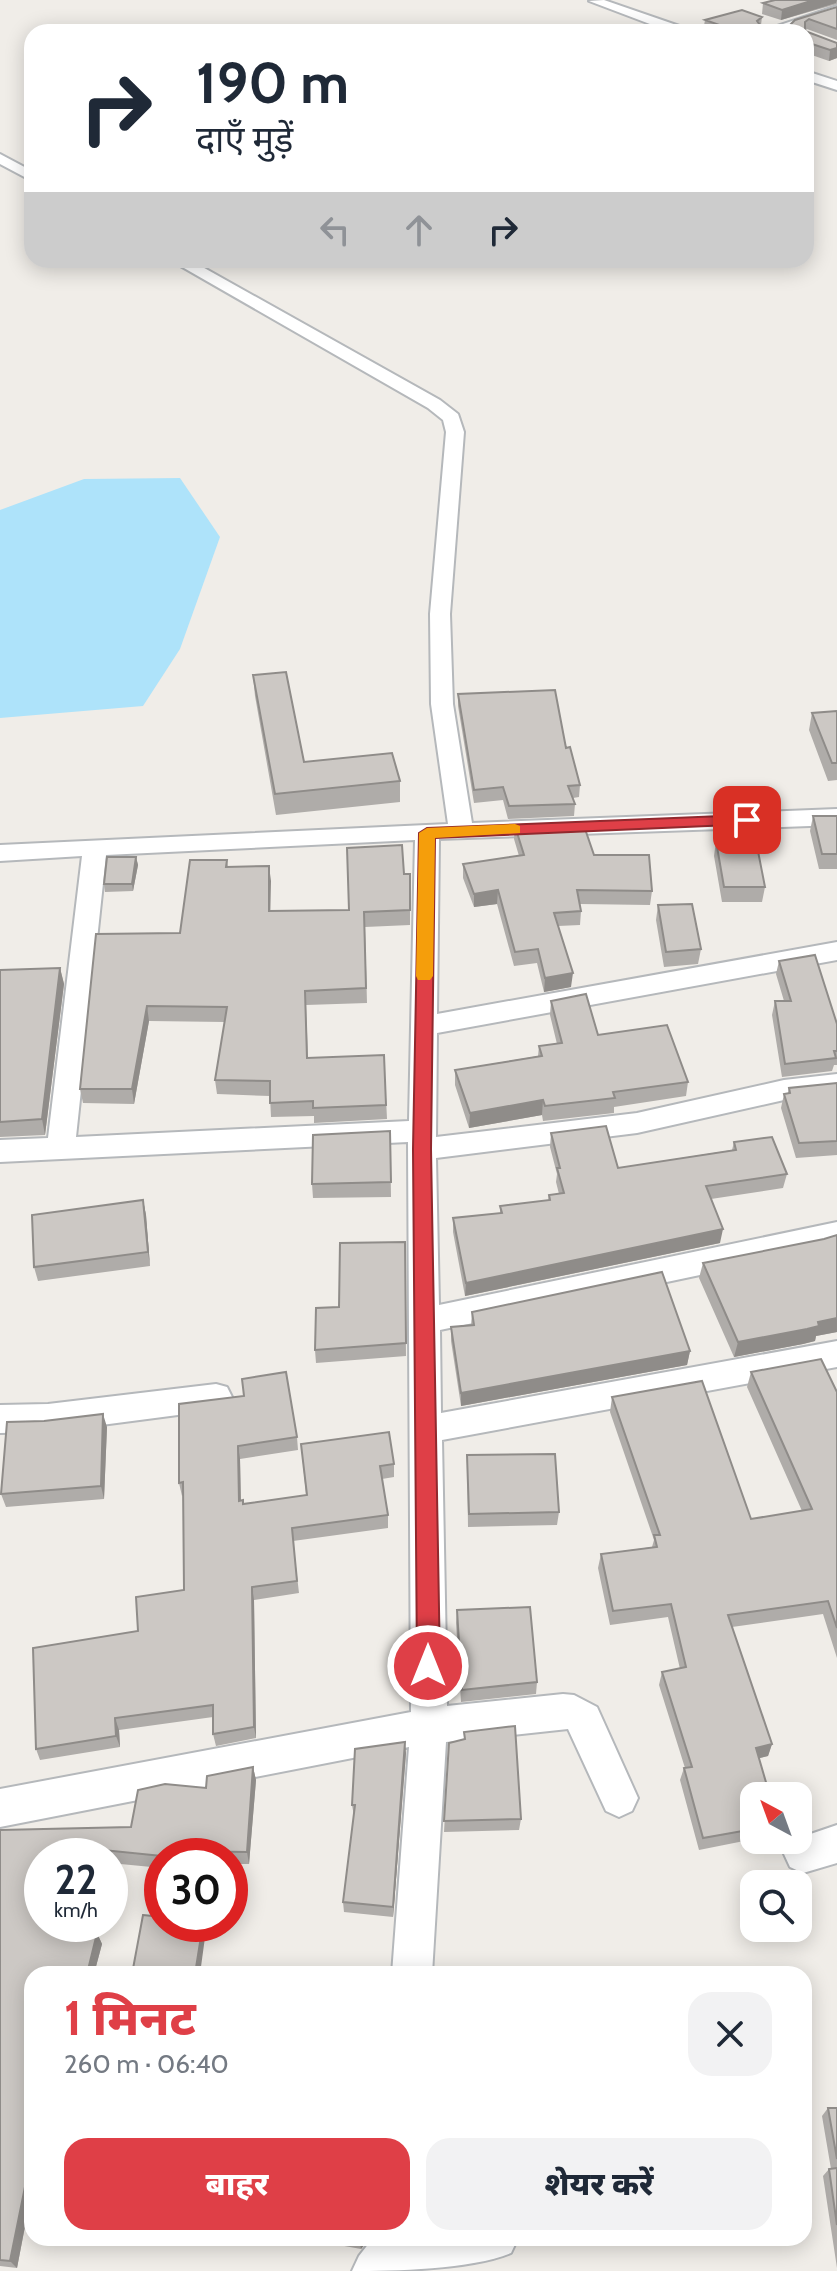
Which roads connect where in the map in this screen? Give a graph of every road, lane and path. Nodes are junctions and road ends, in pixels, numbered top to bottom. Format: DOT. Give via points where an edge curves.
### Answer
graph roads {
  1 [pos="595,1"];
  2 [pos="837,10"];
  3 [pos="809,17"];
  4 [pos="756,19"];
  5 [pos="660,24"];
  6 [pos="770,24"];
  7 [pos="788,24"];
  8 [pos="837,26"];
  9 [pos="814,78"];
  10 [pos="837,86"];
  11 [pos="0,158"];
  12 [pos="24,172"];
  13 [pos="192,268"];
  14 [pos="837,817"];
  15 [pos="461,831"];
  16 [pos="427,833"];
  17 [pos="95,848"];
  18 [pos="0,853"];
  19 [pos="837,951"];
  20 [pos="423,1026"];
  21 [pos="837,1084"];
  22 [pos="422,1140"];
  23 [pos="61,1147"];
  24 [pos="0,1151"];
  25 [pos="837,1234"];
  26 [pos="425,1321"];
  27 [pos="837,1354"];
  28 [pos="216,1397"];
  29 [pos="0,1419"];
  30 [pos="427,1429"];
  31 [pos="429,1726"];
  32 [pos="619,1798"];
  33 [pos="0,1808"];
  34 [pos="413,1966"];
  35 [pos="434,2246"];
  36 [pos="388,2252"];
  1 -- 5 [label="street"];
  2 -- 3 [label="street"];
  3 -- 7 [label="street"];
  3 -- 8 [label="street"];
  4 -- 6 [label="street"];
  9 -- 10 [label="street"];
  11 -- 12 [label="street"];
  13 -- 15 [label="street" via="452,418 440,614 442,704"];
  14 -- 15 [label="street"];
  15 -- 16 [label="street"];
  16 -- 17 [label="street"];
  16 -- 20 [label="street"];
  17 -- 18 [label="street"];
  17 -- 23 [label="street"];
  19 -- 20 [label="street"];
  20 -- 22 [label="street"];
  21 -- 22 [label="street" via="784,1090 663,1119"];
  22 -- 23 [label="street"];
  22 -- 26 [label="street"];
  23 -- 24 [label="street"];
  25 -- 26 [label="street"];
  26 -- 30 [label="street"];
  27 -- 30 [label="street"];
  28 -- 29 [label="street"];
  30 -- 31 [label="street"];
  31 -- 32 [label="street" via="574,1712 584,1719"];
  31 -- 33 [label="street"];
  31 -- 34 [label="street"];
  35 -- 36 [label="street"];
}
